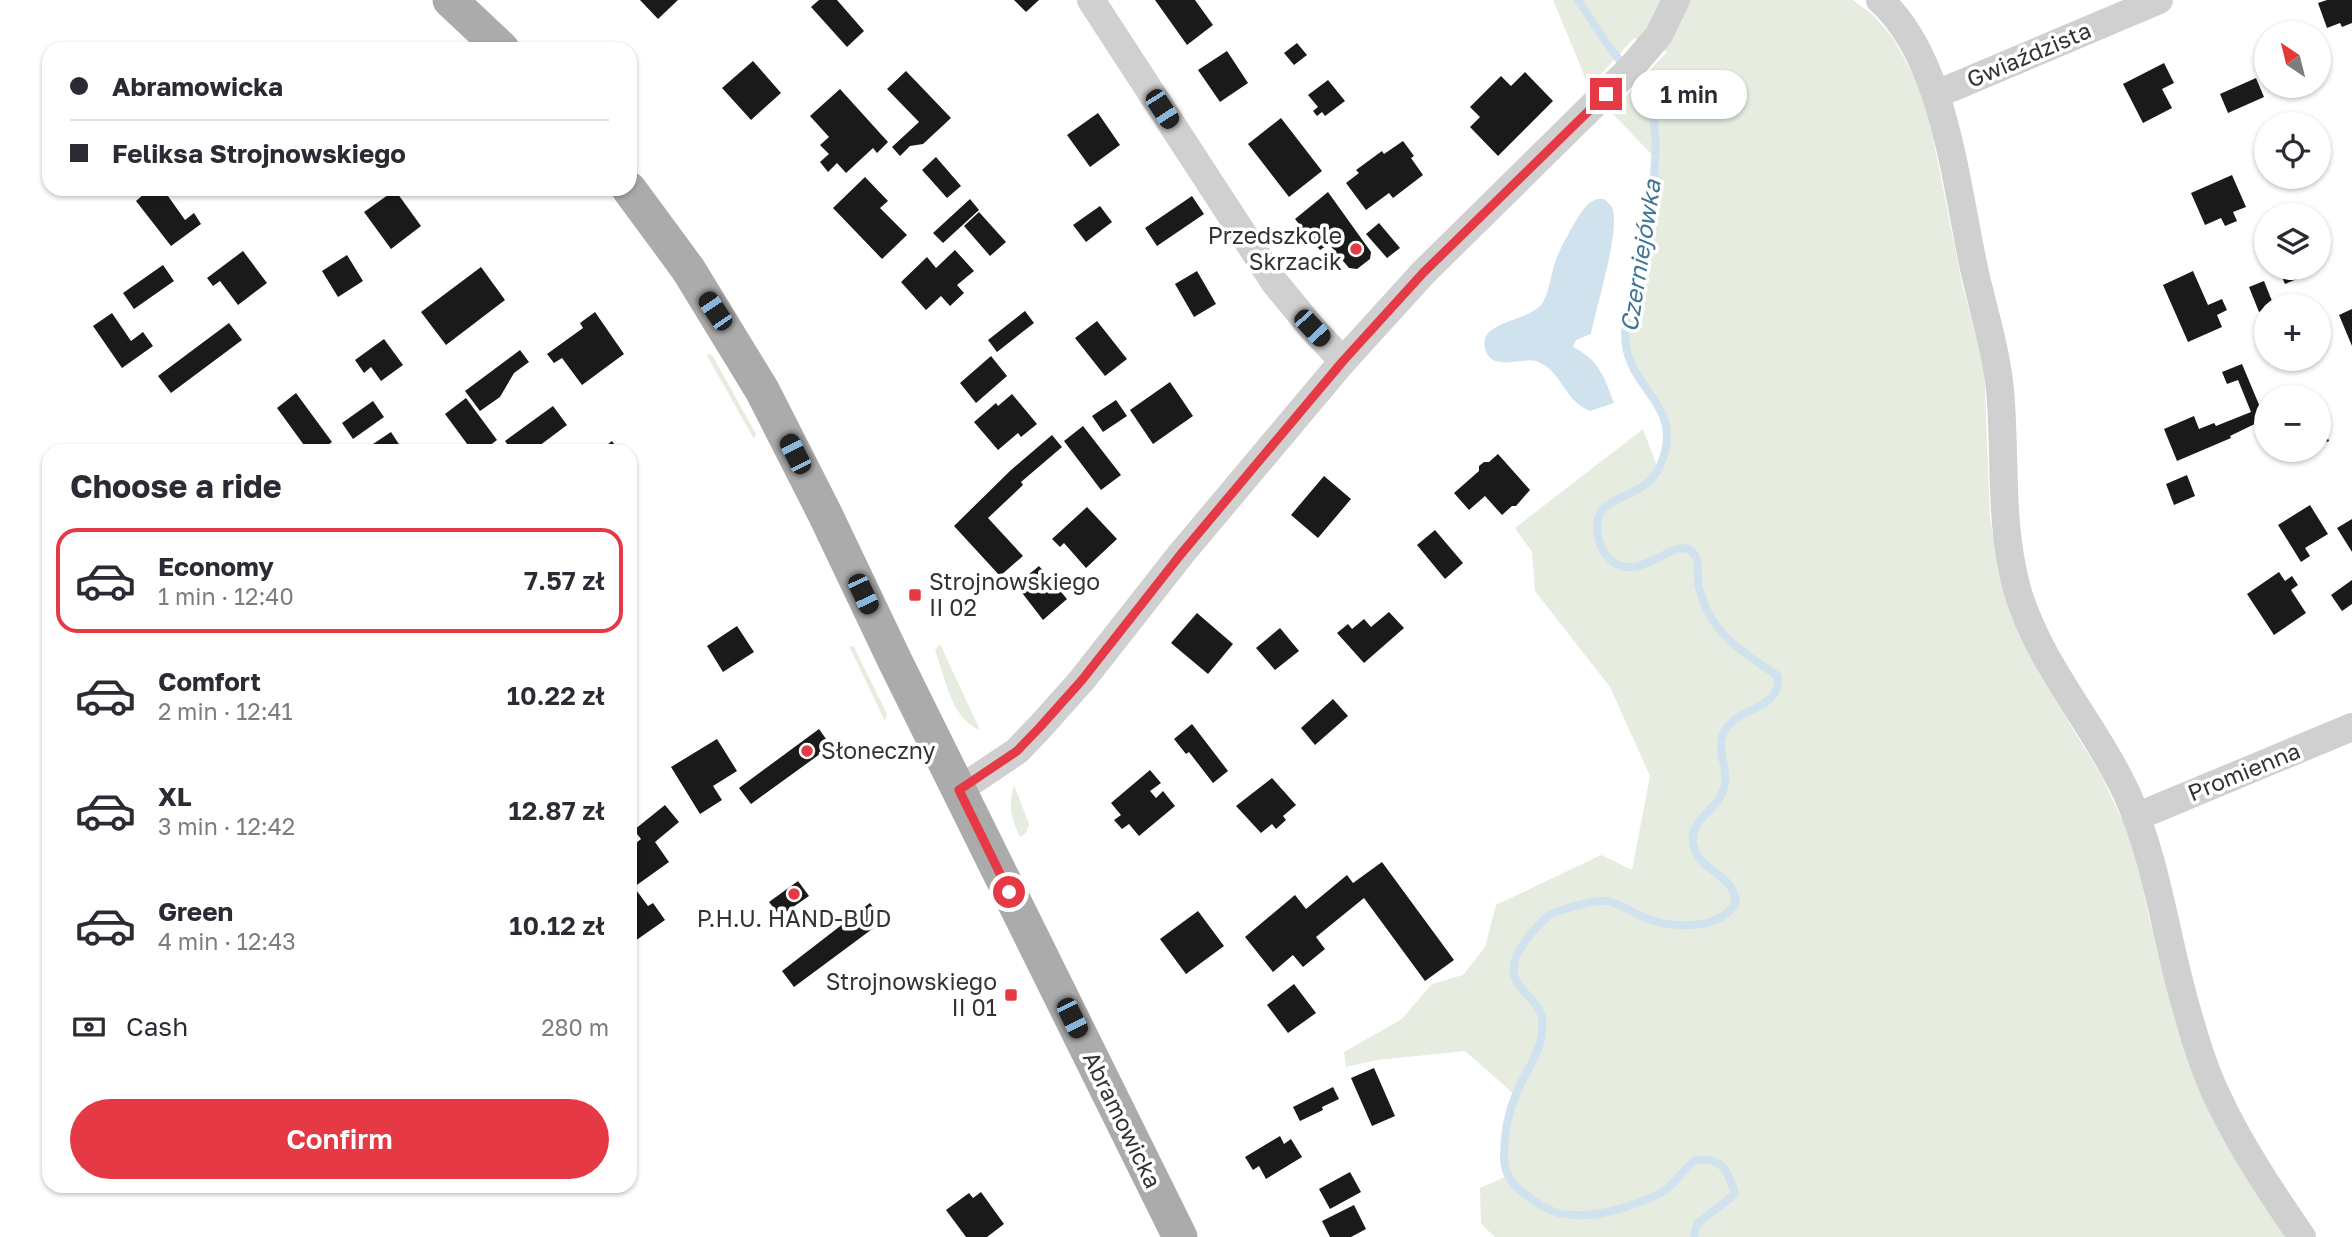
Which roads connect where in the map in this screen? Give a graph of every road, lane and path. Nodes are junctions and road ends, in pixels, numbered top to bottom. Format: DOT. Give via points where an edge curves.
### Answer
graph roads {
  1 [pos="450,0"];
  2 [pos="1091,0"];
  3 [pos="1676,0"];
  4 [pos="1880,0"];
  5 [pos="2159,0"];
  6 [pos="495,42"];
  7 [pos="1937,94"];
  8 [pos="634,196"];
  9 [pos="1343,361"];
  10 [pos="2352,727"];
  11 [pos="959,790"];
  12 [pos="2136,817"];
  13 [pos="1180,1237"];
  14 [pos="2302,1237"];
  1 -- 6 [label="main road"];
  2 -- 9 [label="street" via="1275,283"];
  3 -- 9 [label="street" via="1647,51 1423,273"];
  4 -- 7 [label="street" via="1903,25"];
  5 -- 7 [label="street, Gwiaździsta"];
  7 -- 12 [label="street" via="1997,364 2006,535 2018,592 2035,636 2112,766"];
  8 -- 11 [label="main road, Abramowicka" via="694,279 762,390"];
  9 -- 11 [label="street" via="1040,727 1017,751"];
  10 -- 12 [label="street, Promienna"];
  11 -- 13 [label="main road, Abramowicka"];
  12 -- 14 [label="street" via="2208,1076 2250,1156"];
}
